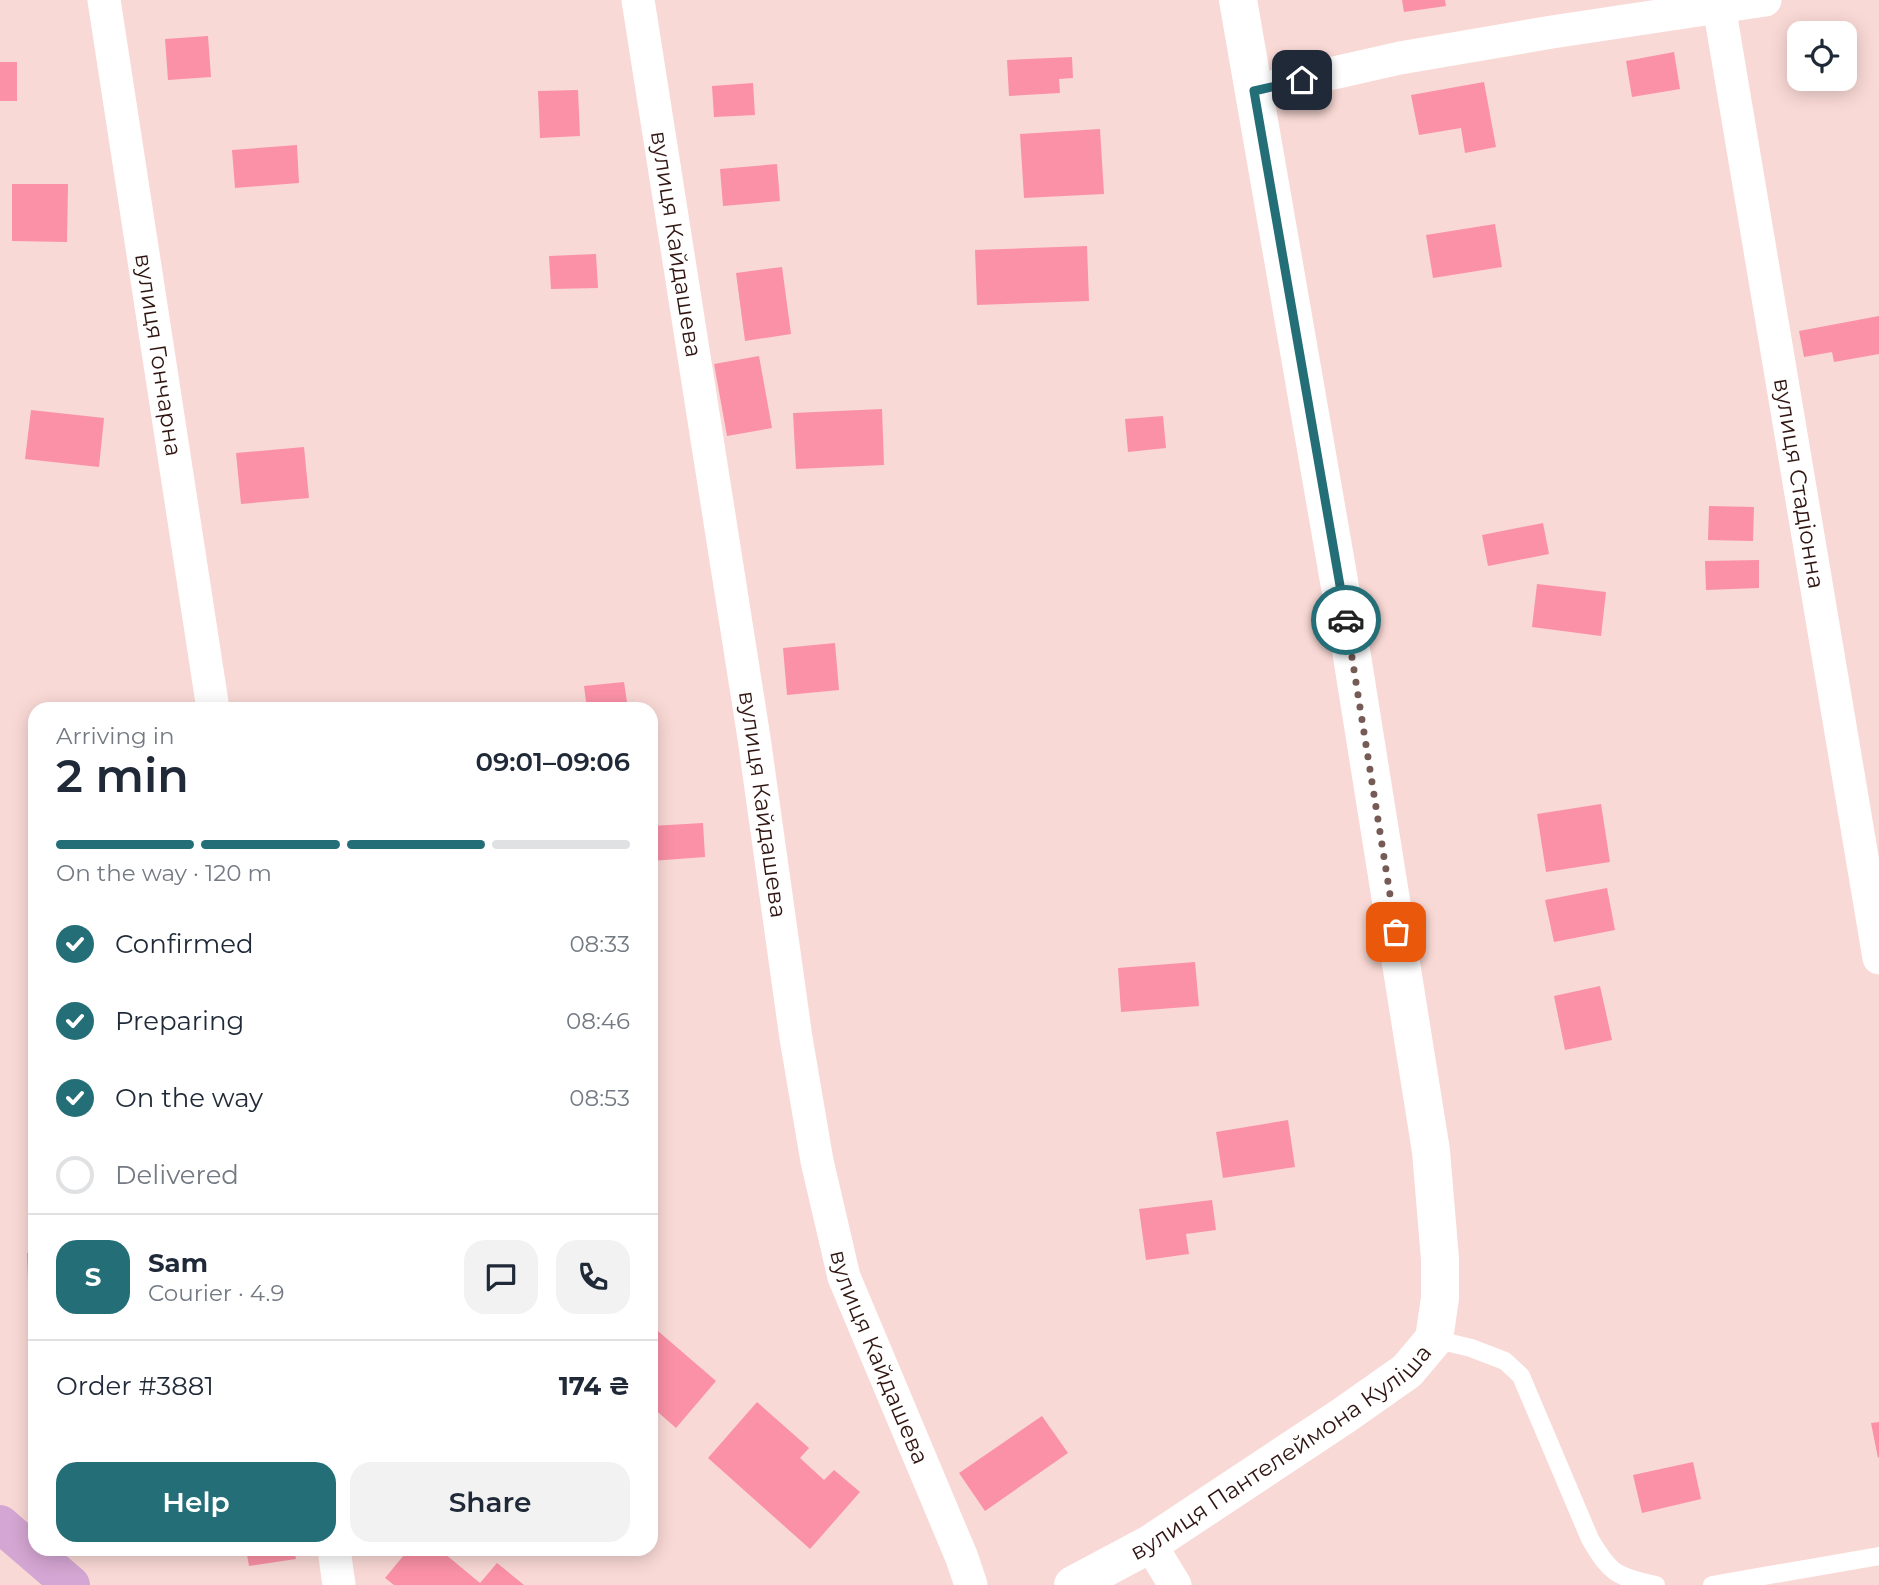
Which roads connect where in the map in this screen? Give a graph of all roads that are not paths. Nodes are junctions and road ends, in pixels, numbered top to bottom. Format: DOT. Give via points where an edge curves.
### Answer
graph roads {
  1 [pos="104,0"];
  2 [pos="638,0"];
  3 [pos="1238,0"];
  4 [pos="1765,0"];
  5 [pos="1718,4"];
  6 [pos="1254,91"];
  7 [pos="212,702"];
  8 [pos="1879,958"];
  9 [pos="1434,1339"];
  10 [pos="0,1524"];
  11 [pos="1150,1544"];
  12 [pos="28,1548"];
  13 [pos="37,1556"];
  14 [pos="335,1556"];
  15 [pos="1879,1556"];
  16 [pos="71,1585"];
  17 [pos="339,1585"];
  18 [pos="971,1585"];
  19 [pos="1073,1585"];
  20 [pos="1175,1585"];
  21 [pos="1656,1585"];
  22 [pos="1712,1585"];
  1 -- 7 [label="street, вулиця Гончарна"];
  2 -- 18 [label="street, вулиця Кайдашева" via="817,1161 844,1277"];
  3 -- 6 [label="street, вулиця Пантелеймона Куліша"];
  4 -- 5 [label="street"];
  5 -- 6 [label="street" via="1400,58"];
  5 -- 8 [label="street, вулиця Стадіонна"];
  6 -- 9 [label="street, вулиця Пантелеймона Куліша" via="1351,650 1431,1150 1440,1259"];
  9 -- 11 [label="street, вулиця Пантелеймона Куліша" via="1407,1371"];
  9 -- 21 [label="lane" via="1505,1361 1521,1376 1600,1556 1615,1573"];
  10 -- 12 [label="main road"];
  11 -- 19 [label="street, вулиця Пантелеймона Куліша"];
  11 -- 20 [label="street"];
  13 -- 16 [label="main road"];
  14 -- 17 [label="street"];
  15 -- 22 [label="lane"];
}
